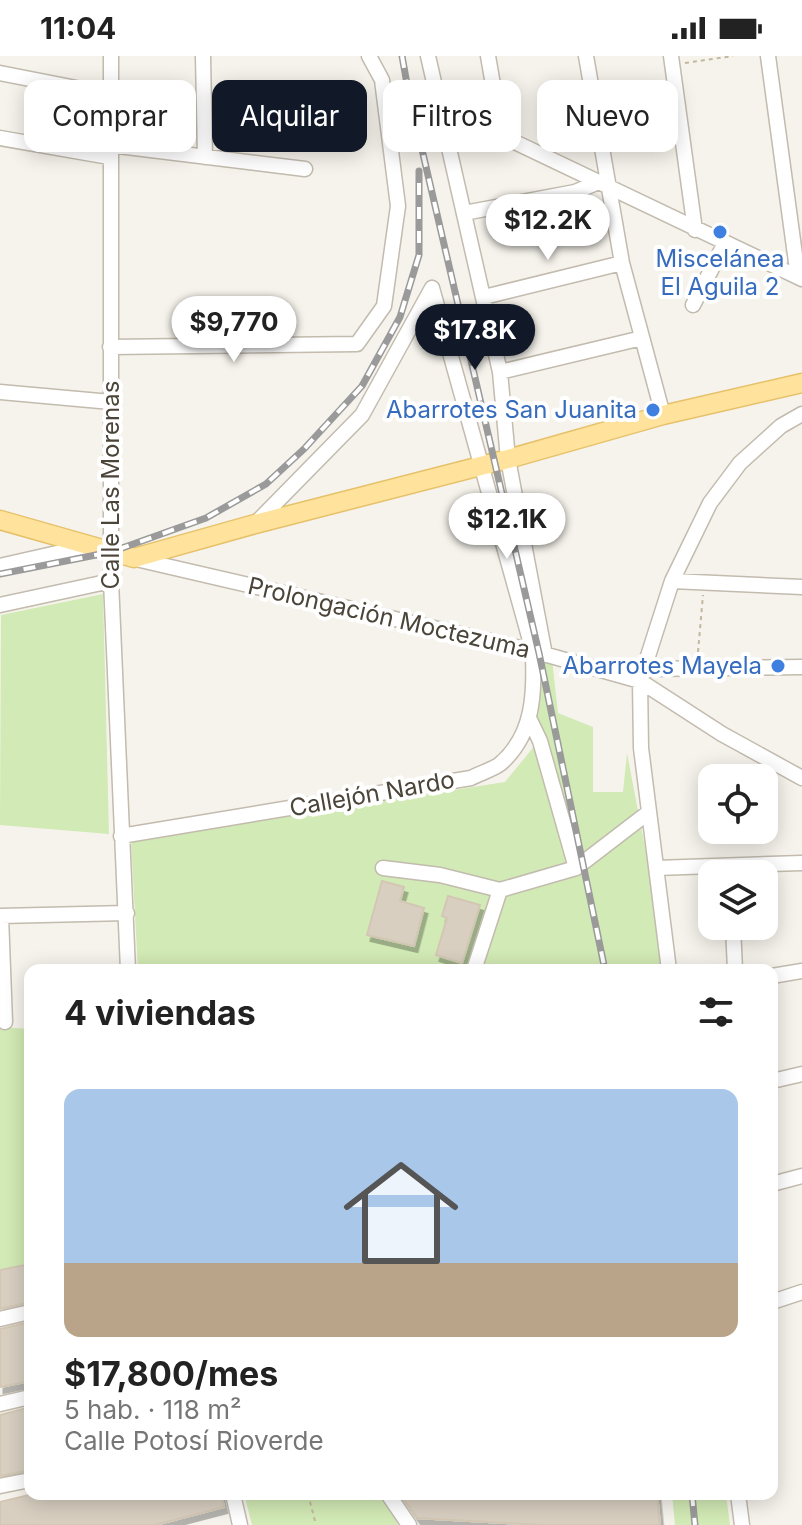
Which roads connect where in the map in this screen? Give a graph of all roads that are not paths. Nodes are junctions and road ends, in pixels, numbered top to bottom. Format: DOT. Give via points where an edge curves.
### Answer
graph roads {
  1 [pos="111,56"];
  2 [pos="203,56"];
  3 [pos="369,56"];
  4 [pos="428,56"];
  5 [pos="488,56"];
  6 [pos="586,56"];
  7 [pos="768,56"];
  8 [pos="671,60"];
  9 [pos="0,73"];
  10 [pos="36,80"];
  11 [pos="112,80"];
  12 [pos="433,80"];
  13 [pos="492,80"];
  14 [pos="0,138"];
  15 [pos="24,141"];
  16 [pos="521,145"];
  17 [pos="110,152"];
  18 [pos="126,152"];
  19 [pos="450,152"];
  20 [pos="205,157"];
  21 [pos="305,169"];
  22 [pos="605,183"];
  23 [pos="464,213"];
  24 [pos="695,230"];
  25 [pos="725,243"];
  26 [pos="622,263"];
  27 [pos="800,278"];
  28 [pos="484,297"];
  29 [pos="693,305"];
  30 [pos="642,338"];
  31 [pos="110,347"];
  32 [pos="500,372"];
  33 [pos="802,383"];
  34 [pos="0,392"];
  35 [pos="111,402"];
  36 [pos="802,414"];
  37 [pos="663,415"];
  38 [pos="508,459"];
  39 [pos="482,466"];
  40 [pos="0,520"];
  41 [pos="255,524"];
  42 [pos="89,546"];
  43 [pos="111,552"];
  44 [pos="134,558"];
  45 [pos="0,566"];
  46 [pos="111,581"];
  47 [pos="672,581"];
  48 [pos="802,587"];
  49 [pos="0,605"];
  50 [pos="539,653"];
  51 [pos="802,667"];
  52 [pos="642,675"];
  53 [pos="530,720"];
  54 [pos="802,778"];
  55 [pos="649,812"];
  56 [pos="121,836"];
  57 [pos="802,863"];
  58 [pos="383,868"];
  59 [pos="576,868"];
  60 [pos="656,868"];
  61 [pos="500,890"];
  62 [pos="127,913"];
  63 [pos="0,916"];
  64 [pos="734,940"];
  65 [pos="128,964"];
  66 [pos="476,964"];
  67 [pos="668,964"];
  68 [pos="735,964"];
  69 [pos="802,971"];
  70 [pos="778,975"];
  71 [pos="5,1022"];
  72 [pos="802,1074"];
  73 [pos="778,1080"];
  74 [pos="802,1176"];
  75 [pos="778,1182"];
  76 [pos="802,1292"];
  77 [pos="778,1300"];
  78 [pos="24,1313"];
  79 [pos="0,1319"];
  80 [pos="24,1398"];
  81 [pos="0,1404"];
  82 [pos="24,1481"];
  83 [pos="0,1486"];
  84 [pos="234,1500"];
  85 [pos="392,1500"];
  86 [pos="739,1500"];
  87 [pos="240,1523"];
  88 [pos="224,1525"];
  89 [pos="409,1525"];
  90 [pos="742,1525"];
  1 -- 11 [label="street, Calle Las Morenas"];
  2 -- 20 [label="street"];
  3 -- 31 [label="street" via="382,80 398,206 384,306 357,344"];
  4 -- 12 [label="street"];
  5 -- 13 [label="street"];
  6 -- 22 [label="street"];
  7 -- 27 [label="street"];
  8 -- 24 [label="street"];
  9 -- 10 [label="street"];
  14 -- 15 [label="street"];
  16 -- 22 [label="street"];
  17 -- 31 [label="street, Calle Las Morenas"];
  18 -- 20 [label="street"];
  19 -- 23 [label="street"];
  20 -- 21 [label="street"];
  22 -- 23 [label="street"];
  22 -- 24 [label="street"];
  22 -- 26 [label="street"];
  23 -- 28 [label="street"];
  24 -- 25 [label="street"];
  25 -- 27 [label="street"];
  25 -- 29 [label="street"];
  26 -- 28 [label="street"];
  26 -- 30 [label="street"];
  28 -- 32 [label="street"];
  30 -- 32 [label="street"];
  30 -- 37 [label="street"];
  31 -- 35 [label="street, Calle Las Morenas"];
  32 -- 38 [label="street"];
  33 -- 37 [label="main road"];
  34 -- 35 [label="street"];
  35 -- 43 [label="street, Calle Las Morenas"];
  36 -- 47 [label="street" via="740,463 710,503"];
  37 -- 38 [label="main road"];
  38 -- 39 [label="main road"];
  38 -- 50 [label="street"];
  39 -- 41 [label="main road"];
  39 -- 41 [label="street" via="432,288 362,415"];
  39 -- 50 [label="street"];
  40 -- 42 [label="main road, Prolongación Moctezuma"];
  41 -- 44 [label="main road"];
  42 -- 43 [label="main road, Prolongación Moctezuma"];
  42 -- 45 [label="street"];
  43 -- 44 [label="main road, Prolongación Moctezuma"];
  43 -- 46 [label="street, Calle Las Morenas"];
  44 -- 50 [label="street, Prolongación Moctezuma"];
  46 -- 49 [label="street"];
  46 -- 56 [label="street, Calle Las Morenas"];
  47 -- 48 [label="street"];
  47 -- 52 [label="street"];
  50 -- 52 [label="street, Prolongación Moctezuma"];
  50 -- 53 [label="street, Callejón Nardo"];
  51 -- 52 [label="street"];
  52 -- 54 [label="street, Prolongación Moctezuma" via="722,734"];
  52 -- 55 [label="street" via="641,748"];
  53 -- 56 [label="street, Callejón Nardo" via="499,765 471,778"];
  53 -- 59 [label="street"];
  55 -- 59 [label="street"];
  55 -- 60 [label="street"];
  56 -- 62 [label="street, Calle Las Morenas"];
  57 -- 60 [label="street"];
  58 -- 61 [label="street"];
  59 -- 61 [label="street"];
  60 -- 67 [label="street"];
  61 -- 66 [label="street"];
  62 -- 63 [label="street"];
  62 -- 65 [label="street, Calle Las Morenas"];
  63 -- 71 [label="street"];
  64 -- 68 [label="street"];
  69 -- 70 [label="street"];
  72 -- 73 [label="street"];
  74 -- 75 [label="street"];
  76 -- 77 [label="street"];
  78 -- 79 [label="street"];
  80 -- 81 [label="street"];
  82 -- 83 [label="street"];
  84 -- 87 [label="street"];
  85 -- 89 [label="street"];
  86 -- 90 [label="street"];
  87 -- 88 [label="street"];
}
